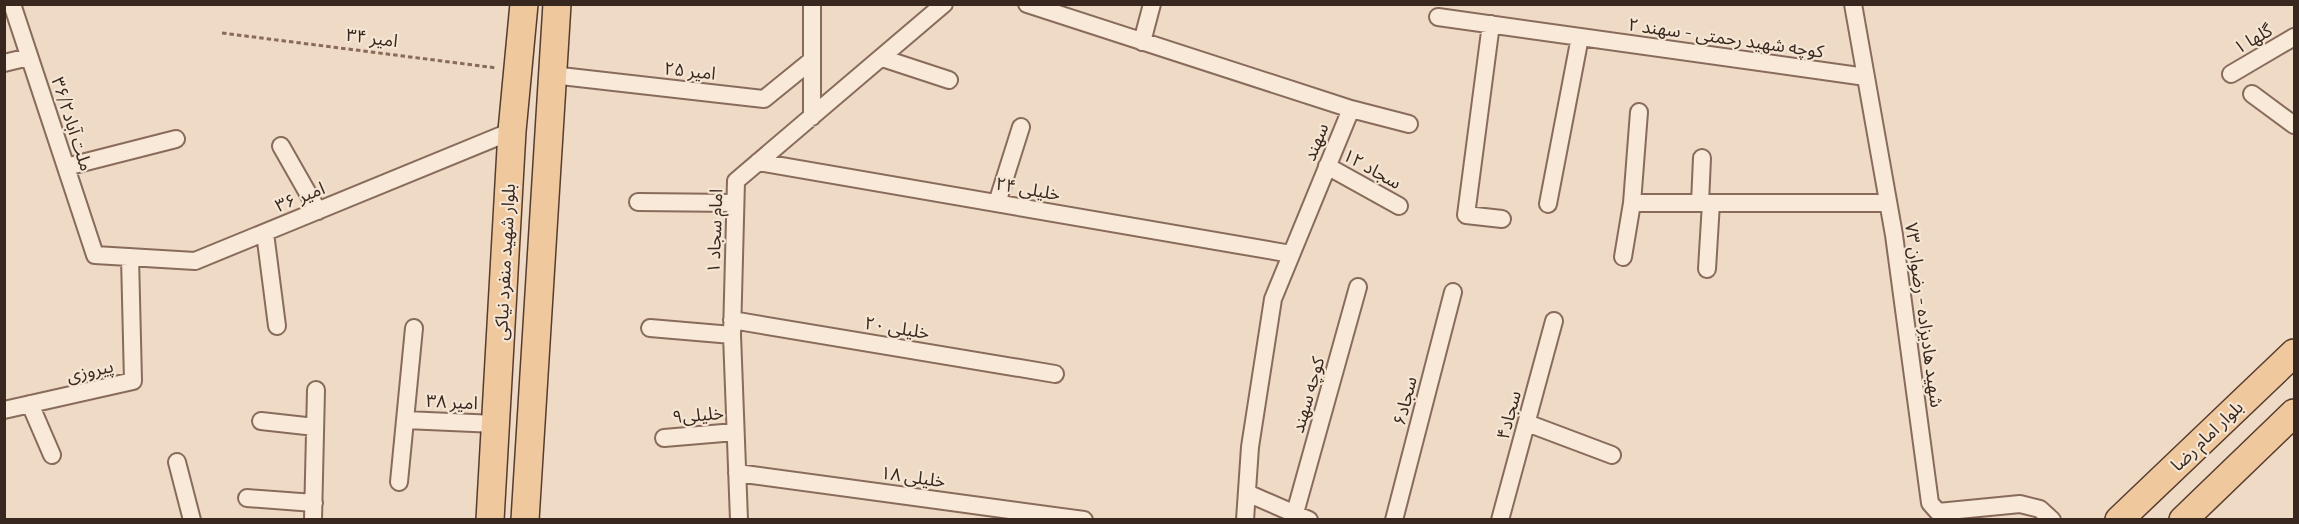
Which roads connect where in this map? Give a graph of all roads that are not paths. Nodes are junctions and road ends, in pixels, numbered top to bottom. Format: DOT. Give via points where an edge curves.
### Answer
graph roads {
  1 [pos="12,4"];
  2 [pos="524,4"];
  3 [pos="557,4"];
  4 [pos="812,4"];
  5 [pos="1027,4"];
  6 [pos="1152,4"];
  7 [pos="1853,4"];
  8 [pos="941,6"];
  9 [pos="1438,16"];
  10 [pos="1491,24"];
  11 [pos="1581,37"];
  12 [pos="2295,37"];
  13 [pos="1142,42"];
  14 [pos="29,57"];
  15 [pos="882,58"];
  16 [pos="812,60"];
  17 [pos="4,63"];
  18 [pos="518,71"];
  19 [pos="2230,74"];
  20 [pos="552,75"];
  21 [pos="1866,77"];
  22 [pos="949,80"];
  23 [pos="2252,94"];
  24 [pos="1350,109"];
  25 [pos="1639,112"];
  26 [pos="812,117"];
  27 [pos="1409,124"];
  28 [pos="2295,125"];
  29 [pos="1021,127"];
  30 [pos="512,131"];
  31 [pos="176,139"];
  32 [pos="281,146"];
  33 [pos="1702,158"];
  34 [pos="758,162"];
  35 [pos="1327,166"];
  36 [pos="66,167"];
  37 [pos="638,202"];
  38 [pos="735,203"];
  39 [pos="997,203"];
  40 [pos="1632,203"];
  41 [pos="1705,203"];
  42 [pos="1888,203"];
  43 [pos="1548,204"];
  44 [pos="1399,206"];
  45 [pos="318,211"];
  46 [pos="1502,219"];
  47 [pos="265,233"];
  48 [pos="1291,254"];
  49 [pos="95,255"];
  50 [pos="1623,257"];
  51 [pos="130,258"];
  52 [pos="1707,269"];
  53 [pos="1358,287"];
  54 [pos="1453,292"];
  55 [pos="1554,321"];
  56 [pos="277,326"];
  57 [pos="414,328"];
  58 [pos="650,328"];
  59 [pos="732,328"];
  60 [pos="2295,353"];
  61 [pos="1055,374"];
  62 [pos="316,390"];
  63 [pos="30,404"];
  64 [pos="4,410"];
  65 [pos="2295,413"];
  66 [pos="405,420"];
  67 [pos="261,421"];
  68 [pos="1527,423"];
  69 [pos="496,424"];
  70 [pos="315,427"];
  71 [pos="735,432"];
  72 [pos="664,438"];
  73 [pos="52,455"];
  74 [pos="1612,455"];
  75 [pos="177,462"];
  76 [pos="737,473"];
  77 [pos="399,482"];
  78 [pos="1246,493"];
  79 [pos="247,498"];
  80 [pos="313,511"];
  81 [pos="1302,516"];
  82 [pos="192,519"];
  83 [pos="490,519"];
  84 [pos="525,519"];
  85 [pos="738,519"];
  86 [pos="1084,519"];
  87 [pos="1245,519"];
  88 [pos="1394,519"];
  89 [pos="1500,519"];
  90 [pos="2052,519"];
  91 [pos="2120,519"];
  92 [pos="2183,519"];
  1 -- 14 [label="street, ملت آباد۳۶/۲"];
  2 -- 18 [label="main road, بلوار شهید منفرد نیاکی"];
  3 -- 20 [label="main road, بلوار شهید منفرد نیاکی"];
  4 -- 16 [label="street"];
  5 -- 13 [label="street, سهند"];
  6 -- 13 [label="street"];
  7 -- 21 [label="street, شهید هادیزاده - رضوان ۷۳"];
  8 -- 15 [label="street, امام سجاد ۱"];
  9 -- 10 [label="street, کوچه شهید رحمتی - سهند ۲"];
  10 -- 11 [label="street, کوچه شهید رحمتی - سهند ۲"];
  10 -- 46 [label="street" via="1466,215"];
  11 -- 21 [label="street, کوچه شهید رحمتی - سهند ۲"];
  11 -- 43 [label="street"];
  12 -- 19 [label="street, گلها ۱"];
  13 -- 24 [label="street, سهند"];
  14 -- 17 [label="street"];
  14 -- 36 [label="street, ملت آباد۳۶/۲"];
  15 -- 22 [label="street"];
  15 -- 26 [label="street, امام سجاد ۱"];
  16 -- 20 [label="street, امیر ۲۵" via="764,99"];
  16 -- 26 [label="street"];
  18 -- 20 [label="main road"];
  18 -- 30 [label="main road, بلوار شهید منفرد نیاکی"];
  20 -- 84 [label="main road, بلوار شهید منفرد نیاکی"];
  21 -- 42 [label="street, شهید هادیزاده - رضوان ۷۳"];
  23 -- 28 [label="street"];
  24 -- 27 [label="street"];
  24 -- 35 [label="street, سهند"];
  25 -- 40 [label="street"];
  26 -- 34 [label="street, امام سجاد ۱"];
  29 -- 39 [label="street"];
  30 -- 45 [label="street, امیر ۳۶"];
  30 -- 69 [label="main road, بلوار شهید منفرد نیاکی"];
  31 -- 36 [label="street"];
  32 -- 45 [label="street"];
  33 -- 41 [label="street"];
  34 -- 38 [label="street, امام سجاد ۱" via="736,182"];
  34 -- 39 [label="street, خلیلی ۲۴"];
  35 -- 44 [label="street, سجاد ۱۲"];
  35 -- 48 [label="street, سهند"];
  36 -- 49 [label="street, ملت آباد۳۶/۲"];
  37 -- 38 [label="street"];
  38 -- 59 [label="street, امام سجاد ۱"];
  39 -- 48 [label="street, خلیلی ۲۴"];
  40 -- 41 [label="street"];
  40 -- 50 [label="street"];
  41 -- 42 [label="street"];
  41 -- 52 [label="street"];
  42 -- 90 [label="street, شهید هادیزاده - رضوان ۷۳" via="1930,503 1938,512 2020,504 2040,509"];
  45 -- 47 [label="street, امیر ۳۶"];
  47 -- 51 [label="street, امیر ۳۶" via="195,261"];
  47 -- 56 [label="street"];
  48 -- 78 [label="street, سهند" via="1273,299"];
  49 -- 51 [label="street, امیر ۳۶"];
  51 -- 63 [label="street, پیروزی" via="133,381"];
  53 -- 81 [label="street, كوچه سهند"];
  54 -- 88 [label="street, سجاد۶"];
  55 -- 68 [label="street, سجاد۴"];
  57 -- 66 [label="street"];
  58 -- 59 [label="street, خلیلی ۲۰"];
  59 -- 61 [label="street, خلیلی ۲۰"];
  59 -- 71 [label="street, امام سجاد ۱"];
  60 -- 91 [label="main road, بلوار امام رضا"];
  62 -- 70 [label="street"];
  63 -- 64 [label="street, پیروزی"];
  63 -- 73 [label="street"];
  65 -- 92 [label="main road"];
  66 -- 69 [label="street, امیر ۳۸"];
  66 -- 77 [label="street"];
  67 -- 70 [label="street"];
  68 -- 74 [label="street"];
  68 -- 89 [label="street, سجاد۴"];
  69 -- 83 [label="main road, بلوار شهید منفرد نیاکی"];
  70 -- 80 [label="street"];
  71 -- 72 [label="street, خلیلی۹"];
  71 -- 76 [label="street, امام سجاد ۱"];
  75 -- 82 [label="street"];
  76 -- 85 [label="street, امام سجاد ۱"];
  76 -- 86 [label="street, خلیلی ۱۸"];
  78 -- 81 [label="street"];
  78 -- 87 [label="street, سهند"];
  79 -- 80 [label="street"];
}
